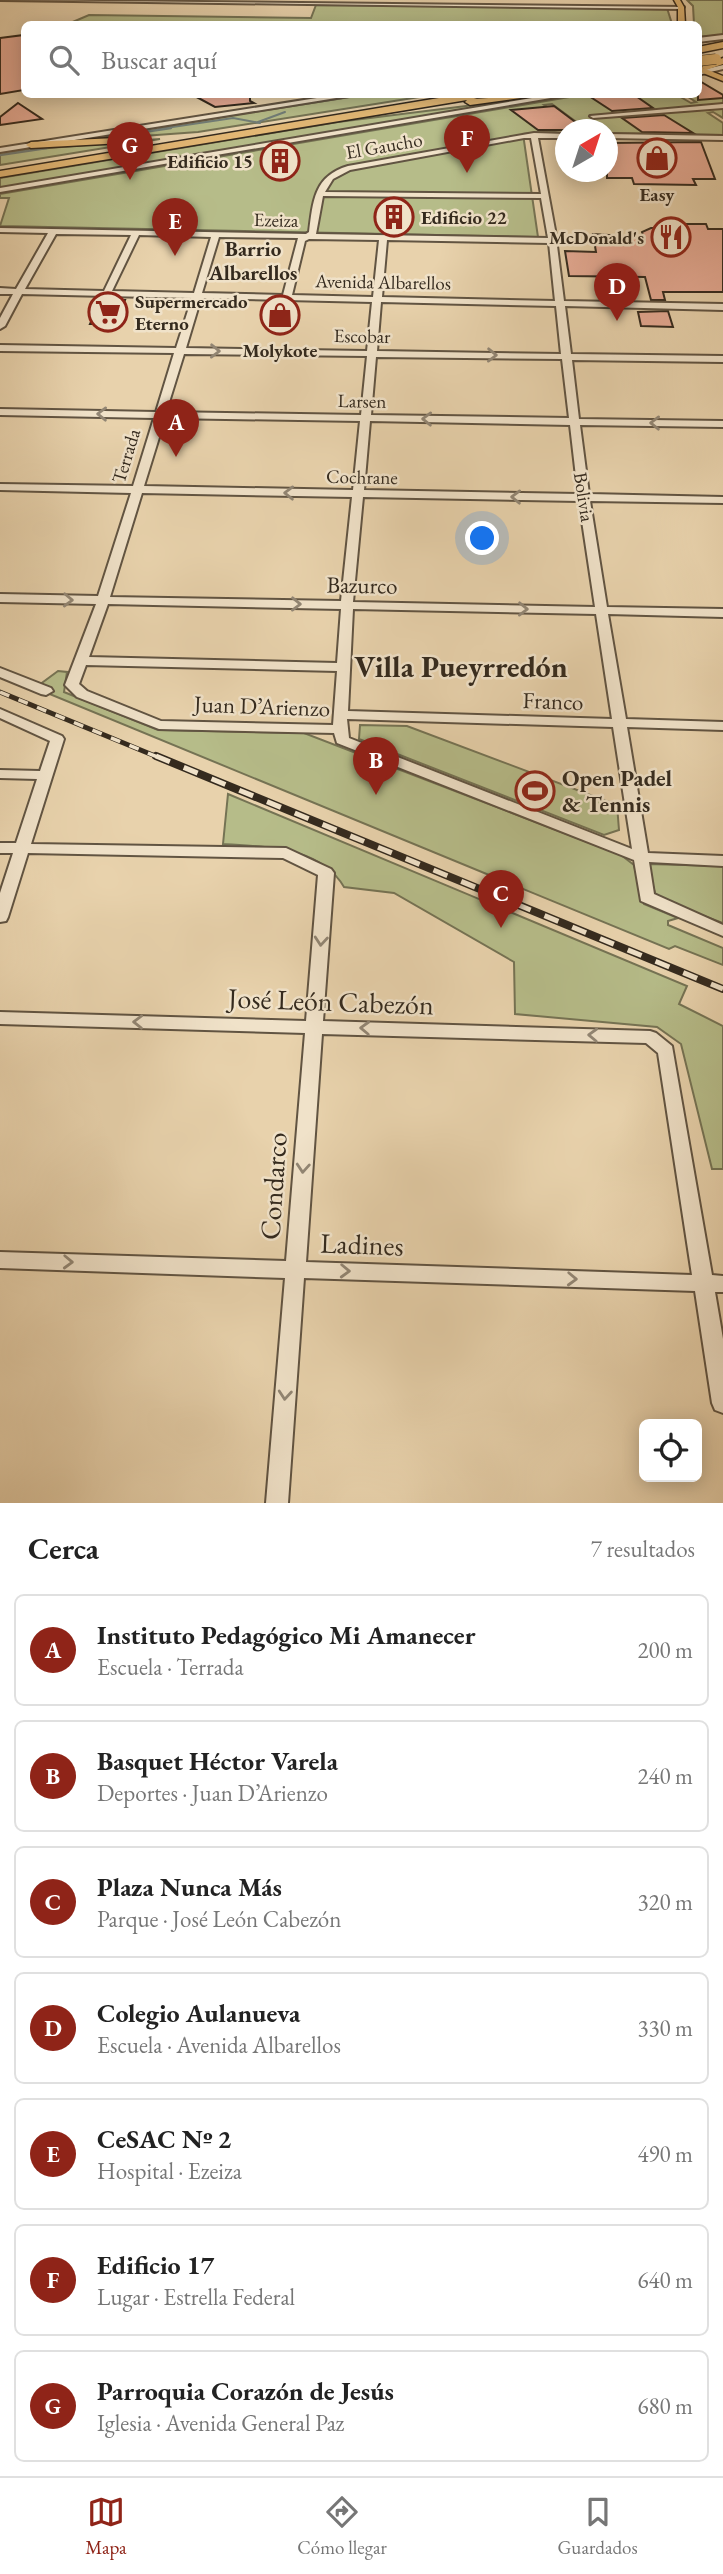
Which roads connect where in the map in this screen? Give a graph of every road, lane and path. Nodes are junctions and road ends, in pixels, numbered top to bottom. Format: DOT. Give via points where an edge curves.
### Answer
graph roads {
  1 [pos="0,0"];
  2 [pos="34,0"];
  3 [pos="107,1"];
  4 [pos="180,1"];
  5 [pos="252,1"];
  6 [pos="326,2"];
  7 [pos="400,2"];
  8 [pos="488,3"];
  9 [pos="577,3"];
  10 [pos="679,4"];
  11 [pos="723,37"];
  12 [pos="702,40"];
  13 [pos="709,59"];
  14 [pos="720,78"];
  15 [pos="332,98"];
  16 [pos="430,98"];
  17 [pos="433,98"];
  18 [pos="461,98"];
  19 [pos="510,98"];
  20 [pos="547,98"];
  21 [pos="421,100"];
  22 [pos="723,106"];
  23 [pos="364,115"];
  24 [pos="593,116"];
  25 [pos="240,130"];
  26 [pos="534,135"];
  27 [pos="555,136"];
  28 [pos="618,136"];
  29 [pos="723,138"];
  30 [pos="31,145"];
  31 [pos="0,150"];
  32 [pos="0,169"];
  33 [pos="0,174"];
  34 [pos="0,190"];
  35 [pos="321,194"];
  36 [pos="544,196"];
  37 [pos="0,230"];
  38 [pos="53,231"];
  39 [pos="137,232"];
  40 [pos="216,234"];
  41 [pos="308,236"];
  42 [pos="383,238"];
  43 [pos="552,241"];
  44 [pos="0,291"];
  45 [pos="19,291"];
  46 [pos="107,293"];
  47 [pos="197,295"];
  48 [pos="287,297"];
  49 [pos="375,299"];
  50 [pos="561,303"];
  51 [pos="723,307"];
  52 [pos="0,326"];
  53 [pos="0,348"];
  54 [pos="178,351"];
  55 [pos="372,354"];
  56 [pos="565,356"];
  57 [pos="723,359"];
  58 [pos="0,412"];
  59 [pos="159,415"];
  60 [pos="364,418"];
  61 [pos="574,422"];
  62 [pos="723,424"];
  63 [pos="0,487"];
  64 [pos="136,490"];
  65 [pos="358,494"];
  66 [pos="584,499"];
  67 [pos="723,500"];
  68 [pos="0,598"];
  69 [pos="103,601"];
  70 [pos="347,605"];
  71 [pos="603,611"];
  72 [pos="723,613"];
  73 [pos="82,661"];
  74 [pos="344,667"];
  75 [pos="0,672"];
  76 [pos="74,690"];
  77 [pos="46,691"];
  78 [pos="0,713"];
  79 [pos="340,722"];
  80 [pos="621,724"];
  81 [pos="723,726"];
  82 [pos="0,774"];
  83 [pos="46,775"];
  84 [pos="0,848"];
  85 [pos="22,849"];
  86 [pos="639,858"];
  87 [pos="723,861"];
  88 [pos="0,917"];
  89 [pos="723,931"];
  90 [pos="0,1018"];
  91 [pos="313,1026"];
  92 [pos="0,1260"];
  93 [pos="295,1269"];
  94 [pos="713,1284"];
  95 [pos="723,1403"];
  96 [pos="277,1503"];
  1 -- 2 [label="street"];
  2 -- 3 [label="street"];
  3 -- 4 [label="street"];
  4 -- 5 [label="street"];
  5 -- 6 [label="street"];
  6 -- 7 [label="street"];
  7 -- 8 [label="street"];
  8 -- 9 [label="street"];
  9 -- 10 [label="street"];
  11 -- 12 [label="street"];
  13 -- 14 [label="main road"];
  15 -- 30 [label="street"];
  16 -- 21 [label="highway"];
  17 -- 21 [label="highway"];
  18 -- 23 [label="highway"];
  19 -- 23 [label="highway"];
  20 -- 34 [label="street"];
  21 -- 25 [label="highway"];
  22 -- 24 [label="street"];
  23 -- 33 [label="highway"];
  25 -- 30 [label="highway"];
  25 -- 32 [label="highway"];
  26 -- 27 [label="street, El Gaucho"];
  26 -- 35 [label="street, El Gaucho" via="343,169 327,176"];
  26 -- 36 [label="street, Bolivia"];
  28 -- 29 [label="street"];
  30 -- 31 [label="street"];
  35 -- 36 [label="street"];
  35 -- 41 [label="street, El Gaucho" via="313,233"];
  36 -- 43 [label="street, Bolivia"];
  37 -- 38 [label="street, Ezeiza"];
  38 -- 39 [label="street, Ezeiza"];
  38 -- 45 [label="street"];
  39 -- 40 [label="street, Ezeiza"];
  39 -- 46 [label="street"];
  40 -- 41 [label="street, Ezeiza"];
  40 -- 47 [label="street, Terrada"];
  41 -- 42 [label="street, Ezeiza"];
  41 -- 48 [label="street, El Gaucho" via="302,240"];
  42 -- 43 [label="street, Ezeiza"];
  42 -- 49 [label="street"];
  43 -- 50 [label="street, Bolivia"];
  44 -- 45 [label="street, Avenida Albarellos"];
  45 -- 46 [label="street, Avenida Albarellos"];
  45 -- 52 [label="street"];
  46 -- 47 [label="street, Avenida Albarellos"];
  47 -- 48 [label="street, Avenida Albarellos"];
  47 -- 54 [label="street, Terrada"];
  48 -- 49 [label="street, Avenida Albarellos"];
  49 -- 50 [label="street, Avenida Albarellos"];
  49 -- 55 [label="street"];
  50 -- 51 [label="street, Avenida Albarellos"];
  50 -- 56 [label="street, Bolivia"];
  53 -- 54 [label="street, Escobar"];
  54 -- 55 [label="street, Escobar, one-way"];
  54 -- 59 [label="street, Terrada"];
  55 -- 56 [label="street, Escobar, one-way"];
  55 -- 60 [label="street"];
  56 -- 57 [label="street, Escobar"];
  56 -- 61 [label="street, Bolivia"];
  59 -- 58 [label="street, Larsen, one-way"];
  59 -- 60 [label="street, Larsen"];
  59 -- 64 [label="street, Terrada"];
  61 -- 60 [label="street, Larsen, one-way"];
  60 -- 65 [label="street"];
  62 -- 61 [label="street, Larsen, one-way"];
  61 -- 66 [label="street, Bolivia"];
  63 -- 64 [label="street, Cochrane"];
  65 -- 64 [label="street, Cochrane, one-way"];
  64 -- 69 [label="street, Terrada"];
  66 -- 65 [label="street, Cochrane, one-way"];
  65 -- 70 [label="street"];
  66 -- 67 [label="street, Cochrane"];
  66 -- 71 [label="street, Bolivia"];
  68 -- 69 [label="street, Bazurco, one-way"];
  69 -- 70 [label="street, Bazurco, one-way"];
  69 -- 73 [label="street, Terrada"];
  70 -- 71 [label="street, Bazurco, one-way"];
  70 -- 74 [label="street"];
  71 -- 72 [label="street, Bazurco"];
  71 -- 80 [label="street, Bolivia"];
  73 -- 74 [label="street"];
  73 -- 76 [label="street, Terrada"];
  74 -- 79 [label="street"];
  75 -- 77 [label="street"];
  76 -- 79 [label="street, Juan D’Arienzo" via="159,725"];
  78 -- 83 [label="street" via="57,740"];
  79 -- 80 [label="street, Franco"];
  79 -- 86 [label="street, Juan D’Arienzo" via="342,740 349,744"];
  80 -- 81 [label="street, Franco"];
  80 -- 86 [label="street, Bolivia"];
  82 -- 83 [label="street"];
  83 -- 85 [label="street"];
  84 -- 85 [label="street"];
  85 -- 88 [label="street"];
  85 -- 91 [label="street, Condarco, one-way" via="285,853 326,873"];
  86 -- 87 [label="street, Juan D’Arienzo"];
  86 -- 89 [label="street" via="647,897"];
  91 -- 90 [label="street, José León Cabezón, one-way"];
  91 -- 93 [label="street, Condarco, one-way"];
  94 -- 91 [label="street, José León Cabezón, one-way" via="666,1050 660,1043 650,1037"];
  92 -- 93 [label="street, Ladines, one-way"];
  93 -- 94 [label="street, Ladines, one-way"];
  93 -- 96 [label="street, Condarco, one-way"];
  94 -- 95 [label="street"];
}
